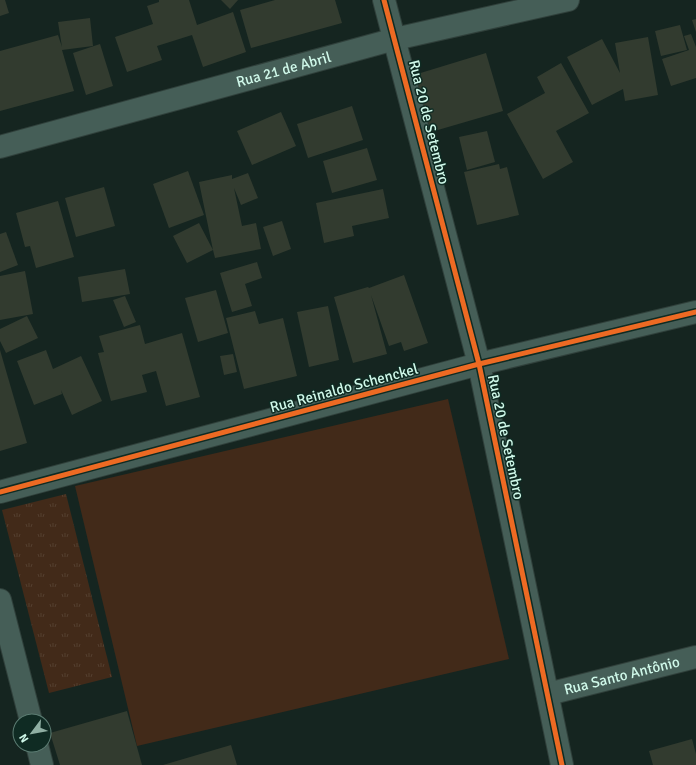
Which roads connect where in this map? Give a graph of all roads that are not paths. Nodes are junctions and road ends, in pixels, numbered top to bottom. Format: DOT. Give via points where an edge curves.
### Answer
graph roads {
  1 [pos="384,0"];
  2 [pos="568,0"];
  3 [pos="395,39"];
  4 [pos="0,146"];
  5 [pos="696,312"];
  6 [pos="478,364"];
  7 [pos="0,492"];
  8 [pos="0,600"];
  9 [pos="696,657"];
  10 [pos="548,694"];
  11 [pos="29,713"];
  12 [pos="39,753"];
  13 [pos="42,765"];
  14 [pos="562,765"];
  1 -- 3 [label="street, Rua 20 de Setembro"];
  2 -- 3 [label="street, Rua 21 de Abril"];
  3 -- 4 [label="street, Rua 21 de Abril"];
  3 -- 6 [label="street, Rua 20 de Setembro"];
  5 -- 6 [label="street, Rua Reinaldo Schenckel"];
  6 -- 7 [label="street, Rua Reinaldo Schenckel"];
  6 -- 10 [label="street, Rua 20 de Setembro"];
  8 -- 11 [label="street"];
  9 -- 10 [label="street, Rua Santo Antônio"];
  10 -- 14 [label="street, Rua 20 de Setembro"];
  12 -- 13 [label="street"];
}
